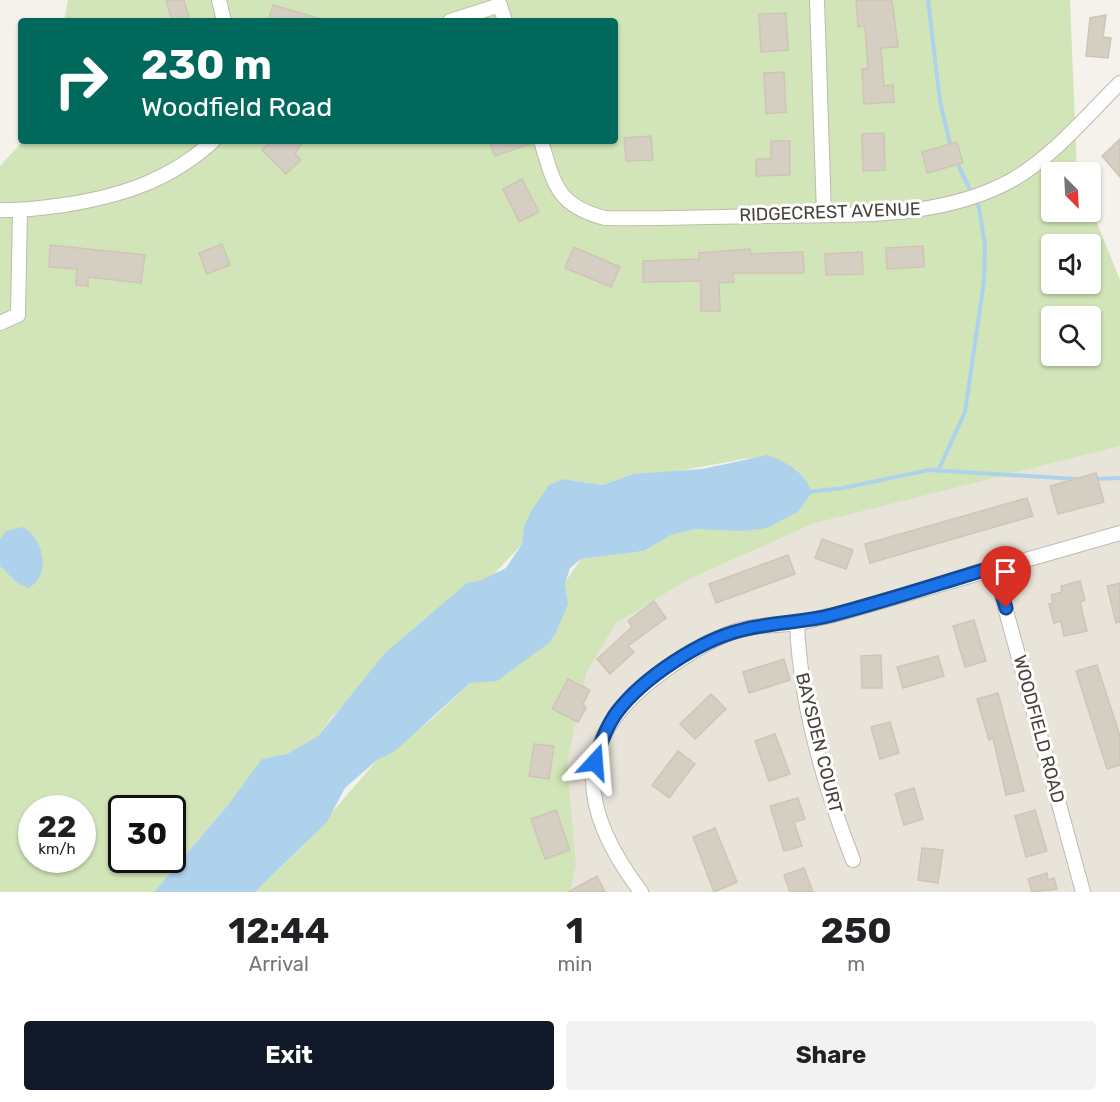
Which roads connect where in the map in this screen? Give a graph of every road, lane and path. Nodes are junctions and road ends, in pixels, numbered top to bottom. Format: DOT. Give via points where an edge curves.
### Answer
graph roads {
  1 [pos="219,0"];
  2 [pos="817,0"];
  3 [pos="499,3"];
  4 [pos="223,18"];
  5 [pos="458,18"];
  6 [pos="504,18"];
  7 [pos="1120,83"];
  8 [pos="209,144"];
  9 [pos="542,144"];
  10 [pos="0,210"];
  11 [pos="20,211"];
  12 [pos="824,215"];
  13 [pos="0,323"];
  14 [pos="1120,533"];
  15 [pos="994,567"];
  16 [pos="797,623"];
  17 [pos="853,860"];
  18 [pos="641,892"];
  19 [pos="1083,892"];
  1 -- 4 [label="street"];
  2 -- 12 [label="street"];
  3 -- 5 [label="street"];
  3 -- 6 [label="street"];
  7 -- 12 [label="street, RIDGECREST AVENUE" via="1037,163 989,192 917,210"];
  8 -- 11 [label="street" via="172,173 129,192"];
  9 -- 12 [label="street, RIDGECREST AVENUE" via="558,190 571,205 605,218"];
  10 -- 11 [label="street"];
  11 -- 13 [label="street" via="18,315"];
  14 -- 15 [label="street"];
  15 -- 16 [label="street"];
  15 -- 19 [label="street, WOODFIELD ROAD"];
  16 -- 17 [label="street, BAYSDEN COURT" via="805,694 837,818"];
  16 -- 18 [label="street" via="740,630 686,655 638,689 607,728 595,762 593,799 604,834"];
}
